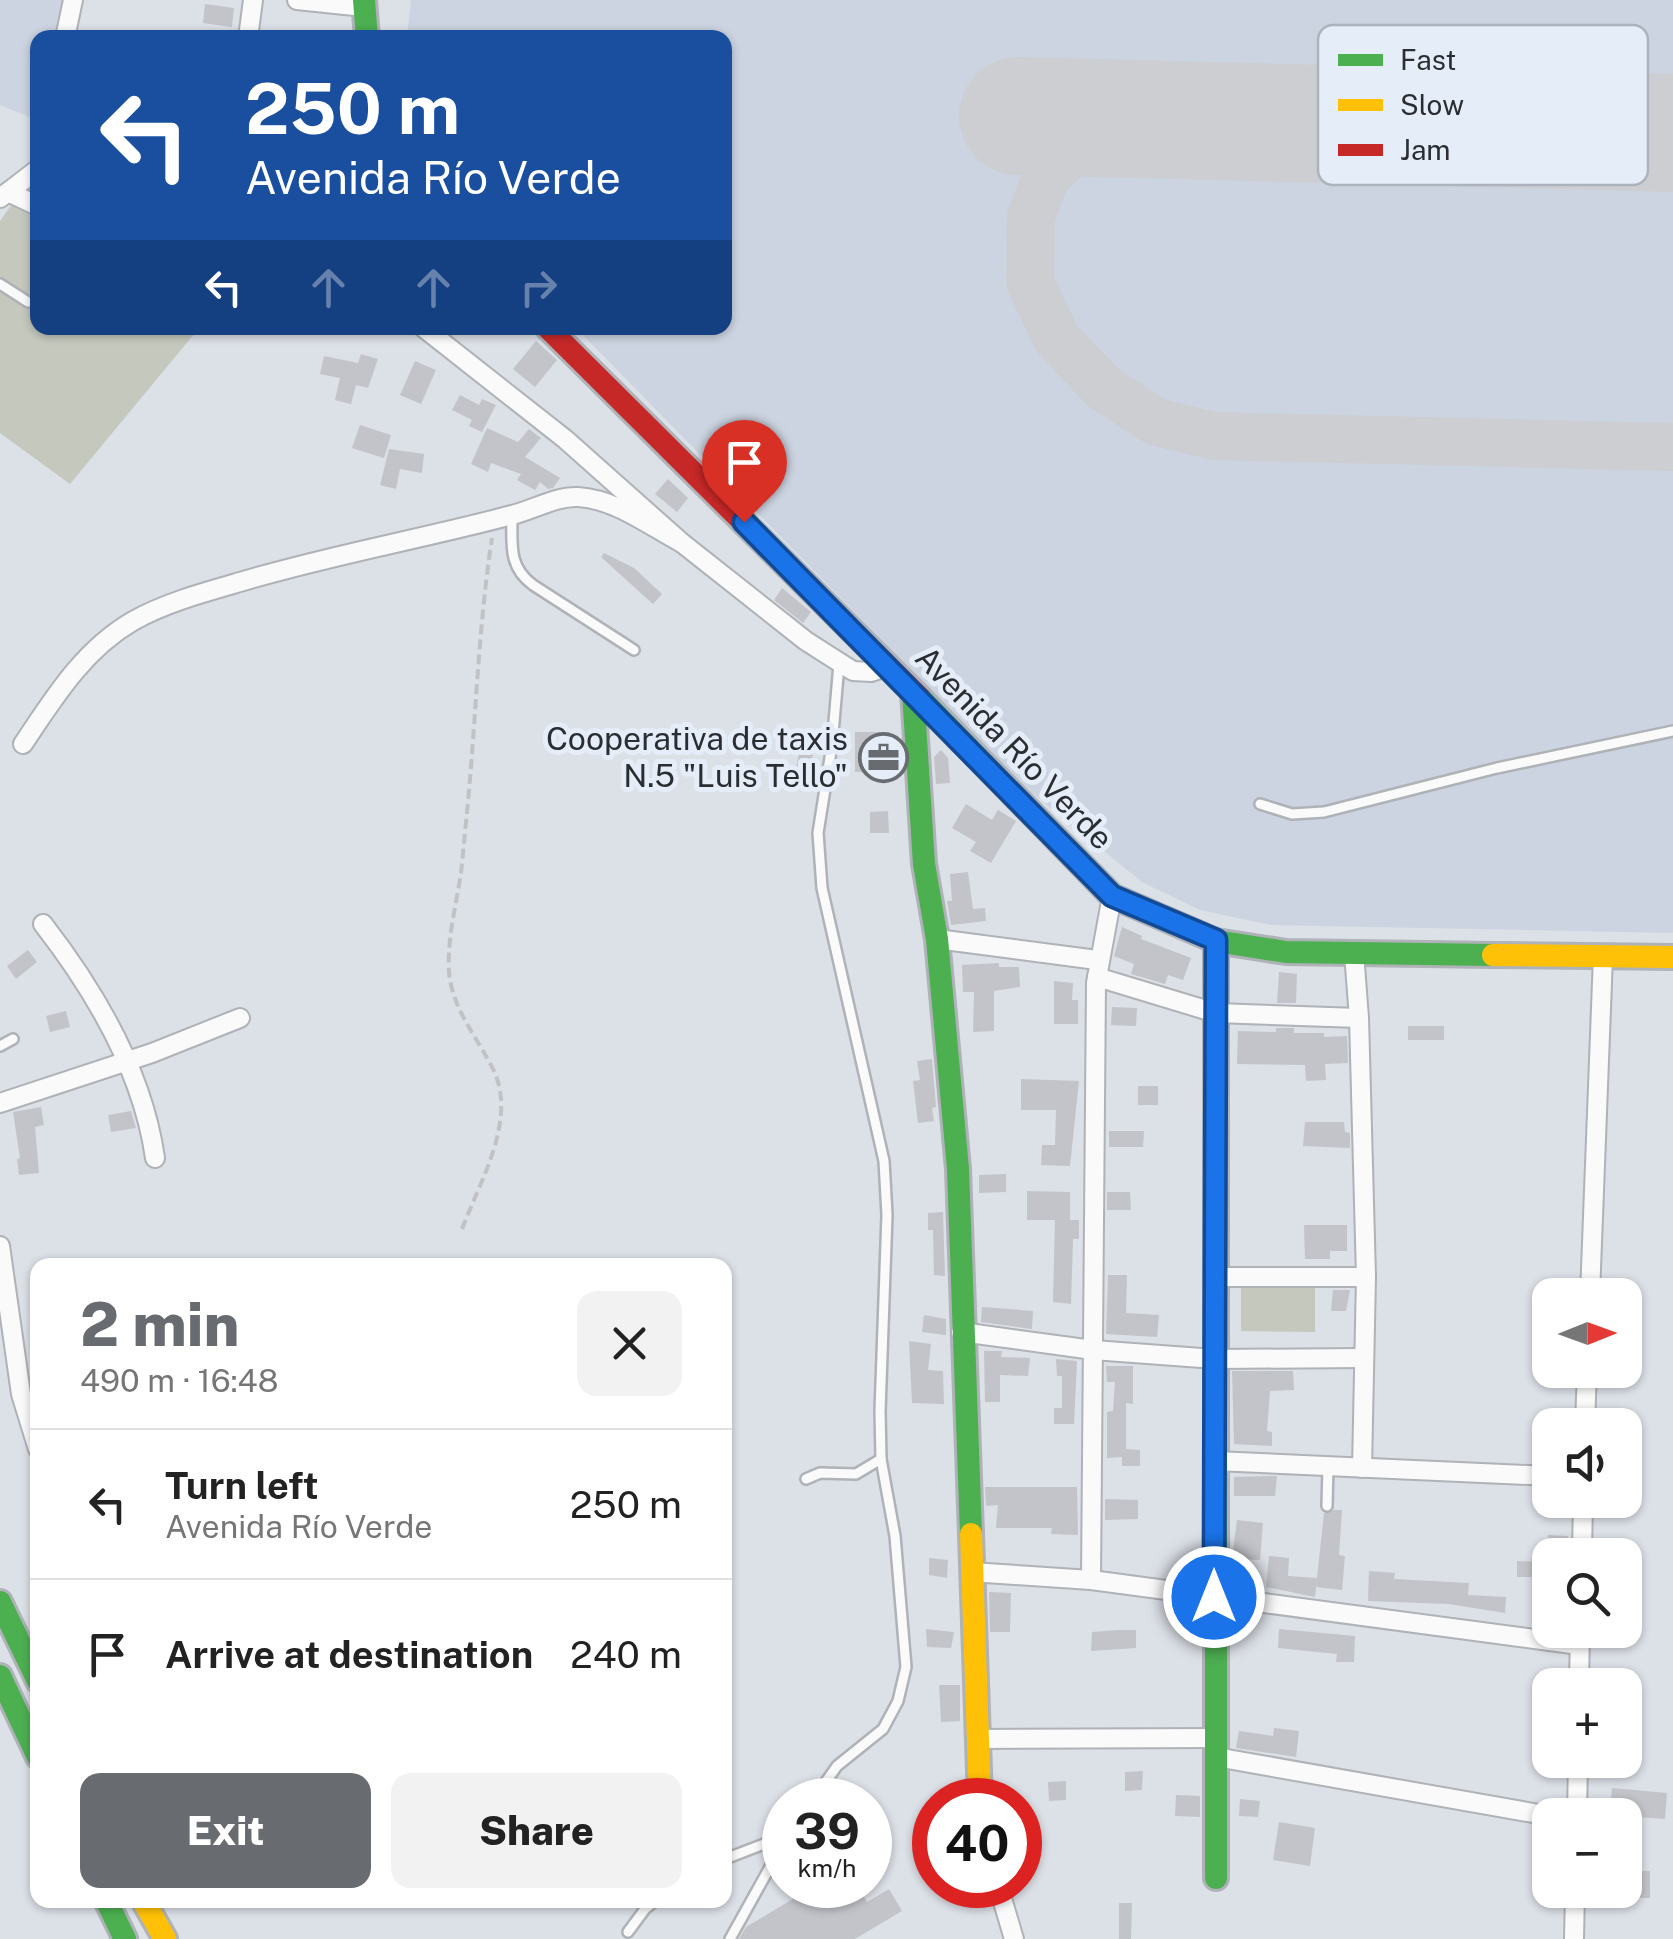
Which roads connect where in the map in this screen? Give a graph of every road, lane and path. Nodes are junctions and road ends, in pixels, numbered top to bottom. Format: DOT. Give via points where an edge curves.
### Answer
graph roads {
  1 [pos="73,0"];
  2 [pos="254,0"];
  3 [pos="297,0"];
  4 [pos="364,3"];
  5 [pos="67,30"];
  6 [pos="249,30"];
  7 [pos="366,30"];
  8 [pos="30,175"];
  9 [pos="4,195"];
  10 [pos="30,203"];
  11 [pos="0,284"];
  12 [pos="28,302"];
  13 [pos="433,335"];
  14 [pos="555,335"];
  15 [pos="504,517"];
  16 [pos="682,543"];
  17 [pos="634,650"];
  18 [pos="839,664"];
  19 [pos="888,666"];
  20 [pos="913,692"];
  21 [pos="1673,731"];
  22 [pos="23,744"];
  23 [pos="1260,804"];
  24 [pos="1112,896"];
  25 [pos="42,924"];
  26 [pos="937,940"];
  27 [pos="1216,940"];
  28 [pos="1354,953"];
  29 [pos="1603,956"];
  30 [pos="1673,957"];
  31 [pos="1097,968"];
  32 [pos="1216,1013"];
  33 [pos="240,1018"];
  34 [pos="1358,1018"];
  35 [pos="13,1039"];
  36 [pos="0,1046"];
  37 [pos="126,1062"];
  38 [pos="0,1103"];
  39 [pos="155,1158"];
  40 [pos="462,1229"];
  41 [pos="2,1256"];
  42 [pos="1215,1277"];
  43 [pos="1366,1277"];
  44 [pos="1591,1278"];
  45 [pos="961,1332"];
  46 [pos="1093,1350"];
  47 [pos="1364,1358"];
  48 [pos="1215,1359"];
  49 [pos="30,1423"];
  50 [pos="881,1459"];
  51 [pos="1214,1461"];
  52 [pos="1328,1466"];
  53 [pos="1362,1468"];
  54 [pos="1532,1475"];
  55 [pos="806,1479"];
  56 [pos="1327,1506"];
  57 [pos="970,1572"];
  58 [pos="1091,1580"];
  59 [pos="1214,1597"];
  60 [pos="0,1602"];
  61 [pos="1532,1632"];
  62 [pos="30,1664"];
  63 [pos="0,1676"];
  64 [pos="978,1739"];
  65 [pos="30,1740"];
  66 [pos="1216,1748"];
  67 [pos="828,1778"];
  68 [pos="979,1778"];
  69 [pos="1532,1812"];
  70 [pos="762,1846"];
  71 [pos="732,1856"];
  72 [pos="1216,1878"];
  73 [pos="762,1880"];
  74 [pos="110,1908"];
  75 [pos="147,1908"];
  76 [pos="645,1908"];
  77 [pos="1005,1908"];
  78 [pos="1575,1908"];
  79 [pos="628,1932"];
  80 [pos="125,1939"];
  81 [pos="165,1939"];
  82 [pos="730,1939"];
  83 [pos="1014,1939"];
  84 [pos="1574,1939"];
  1 -- 5 [label="street"];
  2 -- 6 [label="street"];
  3 -- 4 [label="street"];
  4 -- 7 [label="main road"];
  8 -- 9 [label="street"];
  9 -- 10 [label="street"];
  11 -- 12 [label="lane"];
  13 -- 16 [label="street"];
  14 -- 19 [label="main road, Avenida Río Verde"];
  15 -- 16 [label="street" via="580,497 617,508"];
  15 -- 17 [label="lane" via="512,563 525,580"];
  15 -- 22 [label="street" via="296,565 134,621 72,673"];
  15 -- 40 [label="path" via="482,608 449,974 502,1102 500,1125"];
  16 -- 18 [label="street"];
  18 -- 19 [label="street" via="862,672"];
  18 -- 50 [label="lane" via="818,833 822,888 884,1161"];
  19 -- 20 [label="main road, Avenida Río Verde"];
  20 -- 24 [label="main road, Avenida Río Verde"];
  20 -- 26 [label="main road" via="924,864"];
  21 -- 23 [label="lane" via="1324,812 1292,814"];
  24 -- 27 [label="main road, Avenida Río Verde"];
  24 -- 31 [label="street"];
  25 -- 37 [label="street" via="94,998"];
  26 -- 31 [label="street"];
  26 -- 45 [label="main road" via="958,1169"];
  27 -- 28 [label="main road, Avenida Río Verde" via="1286,952"];
  27 -- 32 [label="main road"];
  28 -- 29 [label="main road, Avenida Río Verde"];
  28 -- 34 [label="street"];
  29 -- 30 [label="main road, Avenida Río Verde"];
  29 -- 44 [label="street"];
  31 -- 32 [label="street"];
  31 -- 46 [label="street"];
  32 -- 34 [label="street"];
  32 -- 42 [label="main road"];
  33 -- 37 [label="street"];
  34 -- 43 [label="street"];
  35 -- 36 [label="lane"];
  37 -- 38 [label="street"];
  37 -- 39 [label="street" via="150,1122"];
  41 -- 49 [label="street"];
  42 -- 43 [label="street"];
  42 -- 48 [label="main road"];
  43 -- 47 [label="street"];
  45 -- 46 [label="street"];
  45 -- 57 [label="main road"];
  46 -- 48 [label="street"];
  46 -- 58 [label="street"];
  47 -- 48 [label="street"];
  47 -- 53 [label="street"];
  48 -- 51 [label="main road"];
  50 -- 55 [label="lane" via="856,1474"];
  50 -- 67 [label="lane" via="906,1668 883,1729"];
  51 -- 52 [label="street"];
  51 -- 59 [label="main road"];
  52 -- 53 [label="street"];
  52 -- 56 [label="lane"];
  53 -- 54 [label="street"];
  57 -- 58 [label="street"];
  57 -- 64 [label="main road"];
  58 -- 59 [label="street"];
  59 -- 61 [label="street"];
  59 -- 66 [label="main road"];
  60 -- 62 [label="main road"];
  63 -- 65 [label="main road"];
  64 -- 66 [label="street"];
  64 -- 68 [label="main road"];
  66 -- 69 [label="street"];
  66 -- 72 [label="main road"];
  70 -- 71 [label="lane"];
  73 -- 82 [label="lane"];
  74 -- 80 [label="main road"];
  75 -- 81 [label="main road"];
  76 -- 79 [label="lane"];
  77 -- 83 [label="street"];
  78 -- 84 [label="street"];
}
